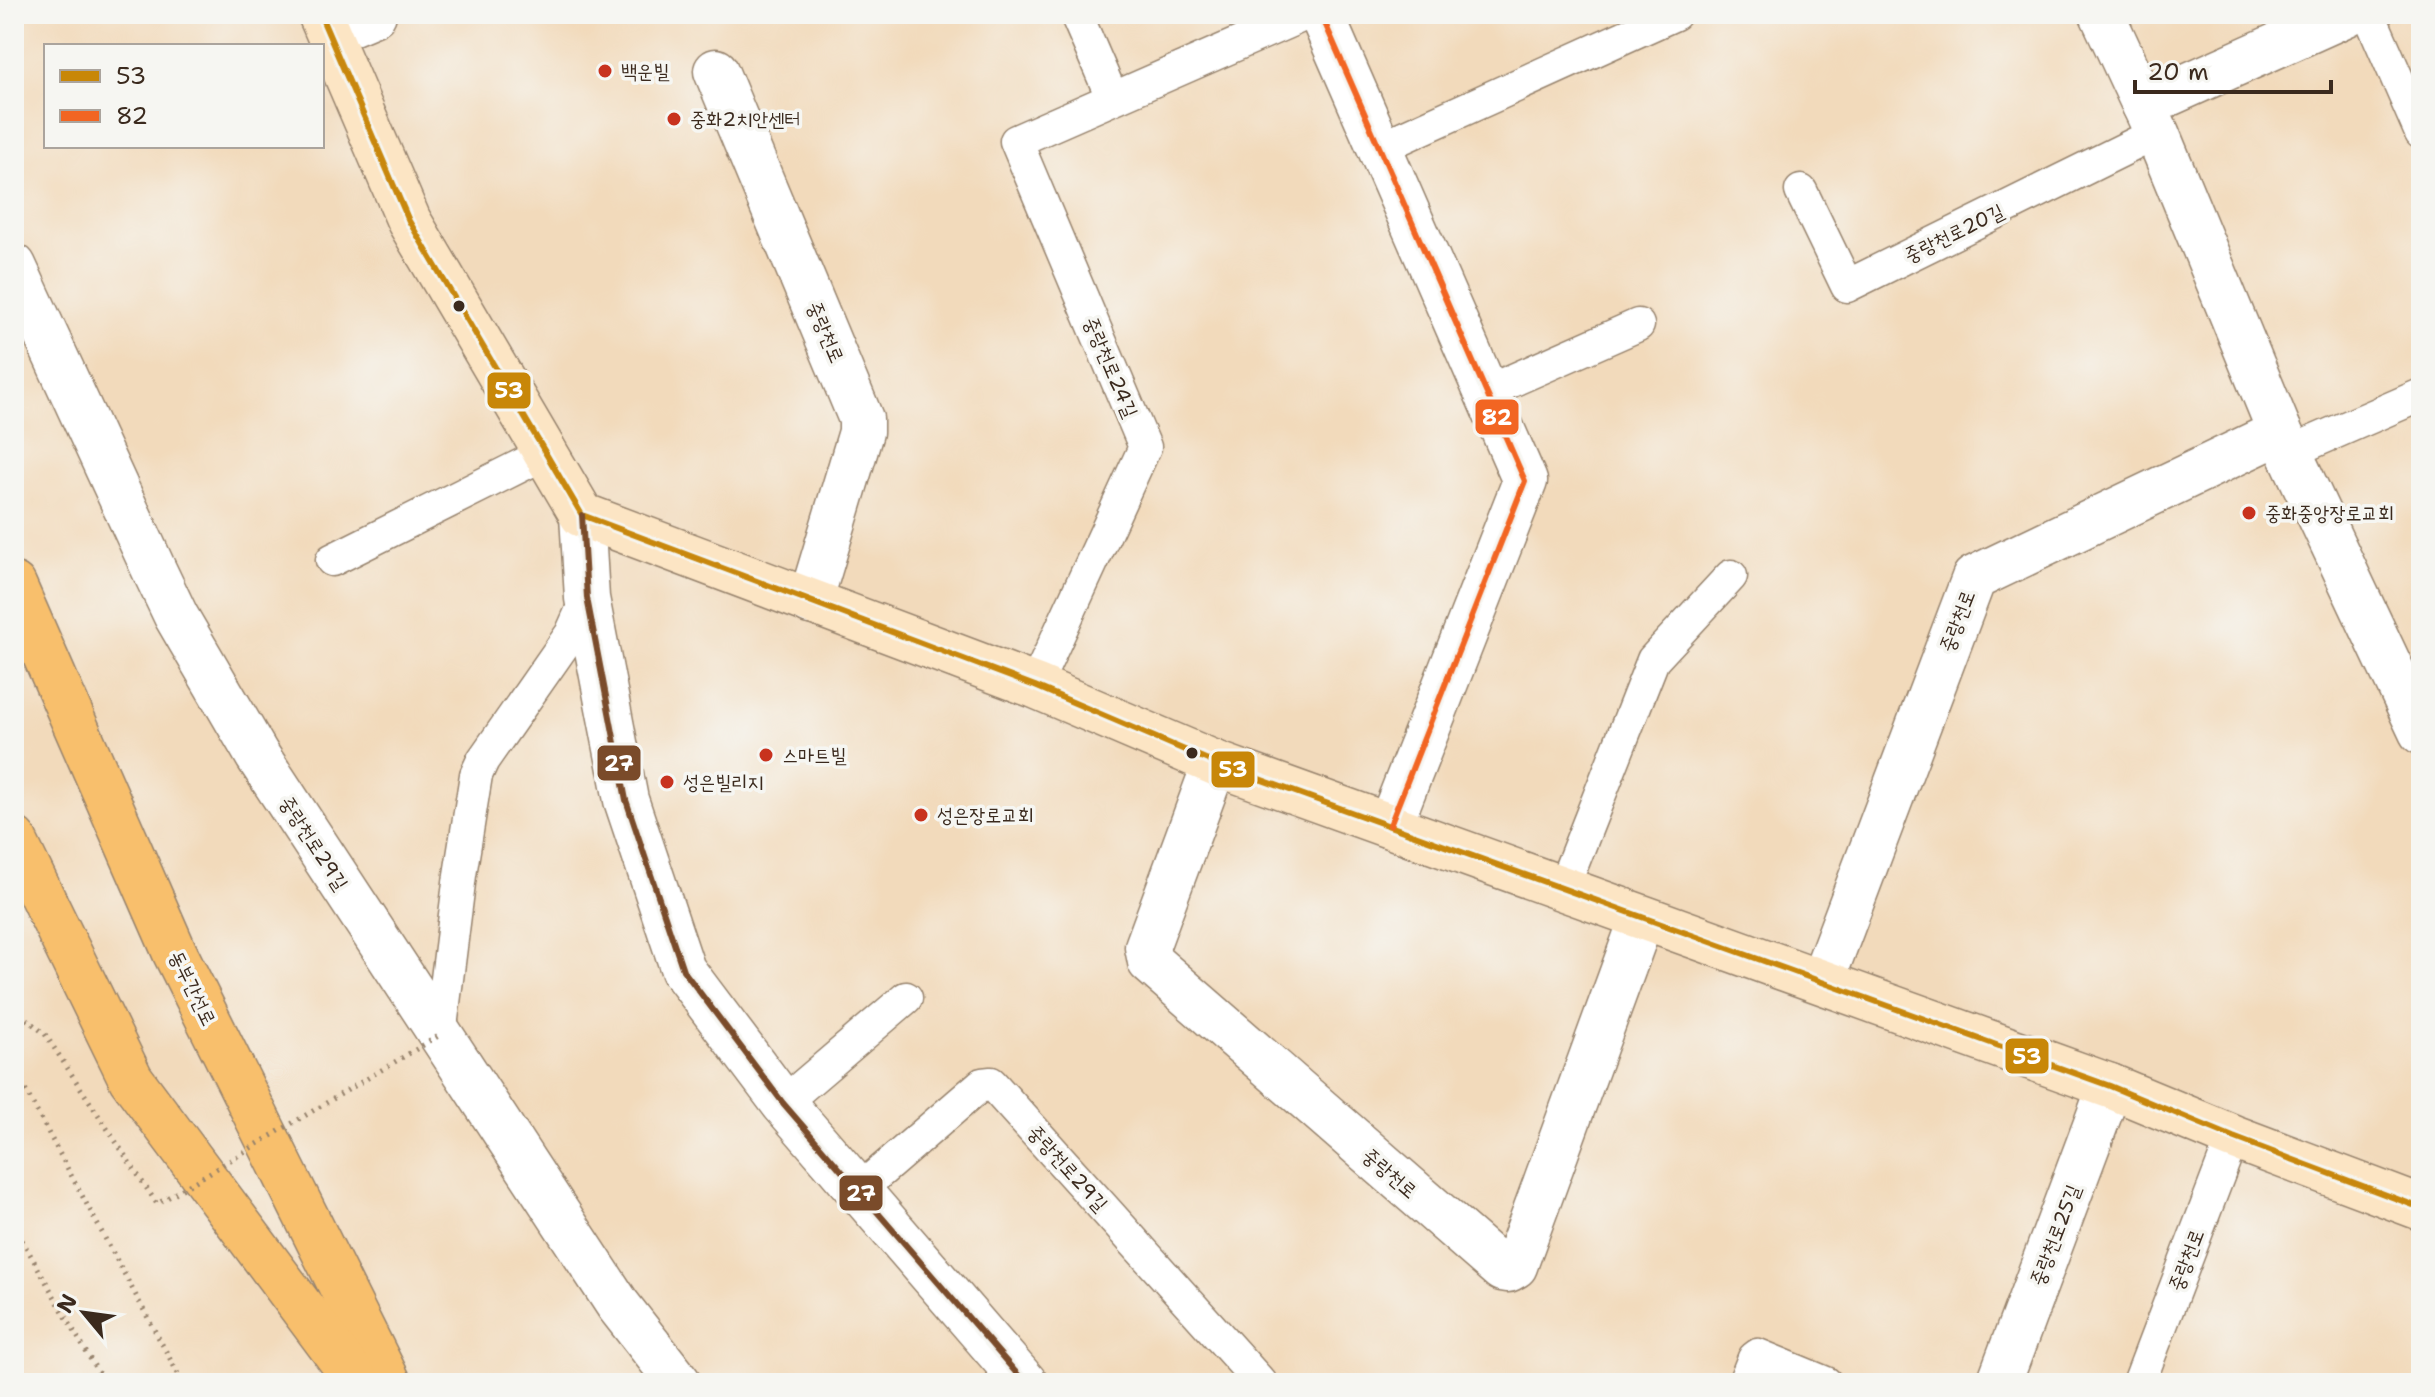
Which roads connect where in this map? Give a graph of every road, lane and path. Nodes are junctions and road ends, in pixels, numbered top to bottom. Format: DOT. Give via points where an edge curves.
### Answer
graph roads {
  1 [pos="374,14"];
  2 [pos="1076,14"];
  3 [pos="1306,14"];
  4 [pos="1321,14"];
  5 [pos="1675,14"];
  6 [pos="2102,14"];
  7 [pos="2347,14"];
  8 [pos="2369,14"];
  9 [pos="324,23"];
  10 [pos="716,71"];
  11 [pos="1112,97"];
  12 [pos="2150,119"];
  13 [pos="2421,133"];
  14 [pos="1379,148"];
  15 [pos="1801,191"];
  16 [pos="14,266"];
  17 [pos="1638,325"];
  18 [pos="1486,392"];
  19 [pos="2421,395"];
  20 [pos="2285,442"];
  21 [pos="546,453"];
  22 [pos="582,515"];
  23 [pos="332,560"];
  24 [pos="1731,576"];
  25 [pos="14,585"];
  26 [pos="587,598"];
  27 [pos="810,602"];
  28 [pos="2409,675"];
  29 [pos="1035,686"];
  30 [pos="2421,732"];
  31 [pos="1215,763"];
  32 [pos="1390,825"];
  33 [pos="14,839"];
  34 [pos="1563,888"];
  35 [pos="1642,918"];
  36 [pos="1822,981"];
  37 [pos="906,998"];
  38 [pos="14,1009"];
  39 [pos="440,1035"];
  40 [pos="14,1069"];
  41 [pos="2110,1086"];
  42 [pos="783,1103"];
  43 [pos="2233,1137"];
  44 [pos="858,1191"];
  45 [pos="2421,1208"];
  46 [pos="14,1226"];
  47 [pos="104,1383"];
  48 [pos="183,1383"];
  49 [pos="358,1383"];
  50 [pos="389,1383"];
  51 [pos="679,1383"];
  52 [pos="1025,1383"];
  53 [pos="1261,1383"];
  54 [pos="1744,1383"];
  55 [pos="1826,1383"];
  56 [pos="1999,1383"];
  57 [pos="2139,1383"];
  1 -- 9 [label="street"];
  2 -- 11 [label="lane"];
  3 -- 11 [label="lane, 중랑천로24길"];
  4 -- 14 [label="street"];
  5 -- 14 [label="lane"];
  6 -- 12 [label="street"];
  7 -- 12 [label="street"];
  8 -- 13 [label="lane"];
  9 -- 21 [label="main road" via="409,221"];
  10 -- 27 [label="street, 중랑천로" via="861,419"];
  11 -- 29 [label="lane, 중랑천로24길" via="1016,141 1145,447"];
  12 -- 15 [label="lane, 중랑천로20길" via="1847,286"];
  12 -- 20 [label="street"];
  14 -- 18 [label="street"];
  16 -- 39 [label="street, 중랑천로29길" via="176,616 257,755"];
  17 -- 18 [label="lane"];
  18 -- 32 [label="street" via="1525,481"];
  19 -- 20 [label="lane"];
  20 -- 28 [label="street"];
  20 -- 36 [label="street, 중랑천로" via="1974,578"];
  21 -- 22 [label="main road"];
  21 -- 23 [label="lane"];
  22 -- 26 [label="street"];
  22 -- 27 [label="main road"];
  24 -- 34 [label="lane" via="1653,660"];
  25 -- 50 [label="highway, 동부간선로" via="175,953"];
  26 -- 39 [label="lane" via="571,634 476,775"];
  26 -- 42 [label="street" via="626,800 683,970"];
  27 -- 29 [label="main road"];
  28 -- 30 [label="street"];
  29 -- 31 [label="main road"];
  31 -- 32 [label="main road"];
  31 -- 35 [label="street, 중랑천로" via="1147,947 1150,962 1502,1269 1515,1266"];
  32 -- 34 [label="main road"];
  33 -- 49 [label="highway" via="131,1079"];
  34 -- 35 [label="main road"];
  35 -- 36 [label="main road"];
  36 -- 41 [label="main road"];
  37 -- 42 [label="lane"];
  38 -- 39 [label="path, bridge" via="45,1034 157,1204"];
  39 -- 51 [label="street, 중랑천로29길" via="618,1305"];
  40 -- 48 [label="path"];
  41 -- 43 [label="main road"];
  41 -- 56 [label="street, 중랑천로25길"];
  42 -- 44 [label="street"];
  43 -- 45 [label="main road"];
  43 -- 57 [label="lane, 중랑천로"];
  44 -- 52 [label="street"];
  44 -- 53 [label="lane, 중랑천로29길" via="982,1084 992,1084"];
  46 -- 47 [label="path"];
  54 -- 55 [label="lane" via="1758,1355"];
}
